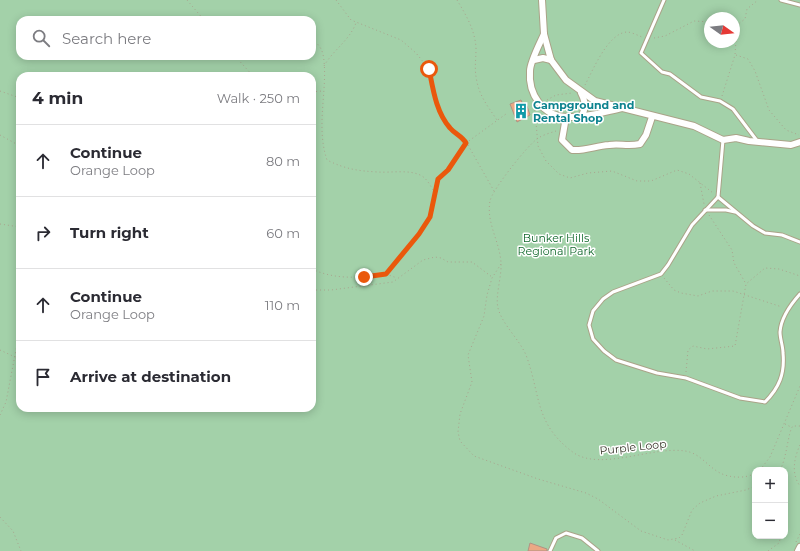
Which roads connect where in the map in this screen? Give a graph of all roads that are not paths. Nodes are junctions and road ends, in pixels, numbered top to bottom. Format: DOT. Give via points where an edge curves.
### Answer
graph roads {
  1 [pos="542,0"];
  2 [pos="664,0"];
  3 [pos="781,0"];
  4 [pos="800,5"];
  5 [pos="544,34"];
  6 [pos="534,60"];
  7 [pos="551,60"];
  8 [pos="581,92"];
  9 [pos="623,108"];
  10 [pos="566,117"];
  11 [pos="581,117"];
  12 [pos="652,117"];
  13 [pos="723,140"];
  14 [pos="758,142"];
  15 [pos="800,142"];
  16 [pos="718,197"];
  17 [pos="705,210"];
  18 [pos="736,212"];
  19 [pos="800,242"];
  20 [pos="800,294"];
  21 [pos="800,547"];
  22 [pos="550,551"];
  23 [pos="598,551"];
  24 [pos="798,551"];
  1 -- 5 [label="street"];
  2 -- 14 [label="lane" via="641,52 662,72 670,74 701,97 720,101 733,109"];
  3 -- 4 [label="lane"];
  5 -- 6 [label="street"];
  5 -- 7 [label="street"];
  6 -- 7 [label="street"];
  6 -- 10 [label="street" via="529,70 530,89 534,98 550,113"];
  7 -- 8 [label="street" via="566,80"];
  8 -- 9 [label="street" via="595,100"];
  8 -- 11 [label="street" via="586,109"];
  9 -- 11 [label="street"];
  9 -- 12 [label="street"];
  10 -- 11 [label="street"];
  10 -- 12 [label="street" via="562,140 572,150 585,151 610,144 640,144"];
  12 -- 13 [label="street" via="694,126"];
  13 -- 14 [label="street" via="736,138"];
  13 -- 16 [label="lane"];
  14 -- 15 [label="street" via="791,145"];
  16 -- 17 [label="lane"];
  16 -- 18 [label="lane"];
  17 -- 18 [label="lane"];
  17 -- 20 [label="lane" via="692,225 661,274 613,292 593,311 589,325 594,339 604,351 616,360 657,373 686,378 740,398 765,402 774,393 783,376 784,354 780,331 787,309"];
  18 -- 19 [label="lane" via="765,233 782,235"];
  21 -- 24 [label="street"];
  22 -- 23 [label="lane" via="556,538 566,533 582,538"];
}
